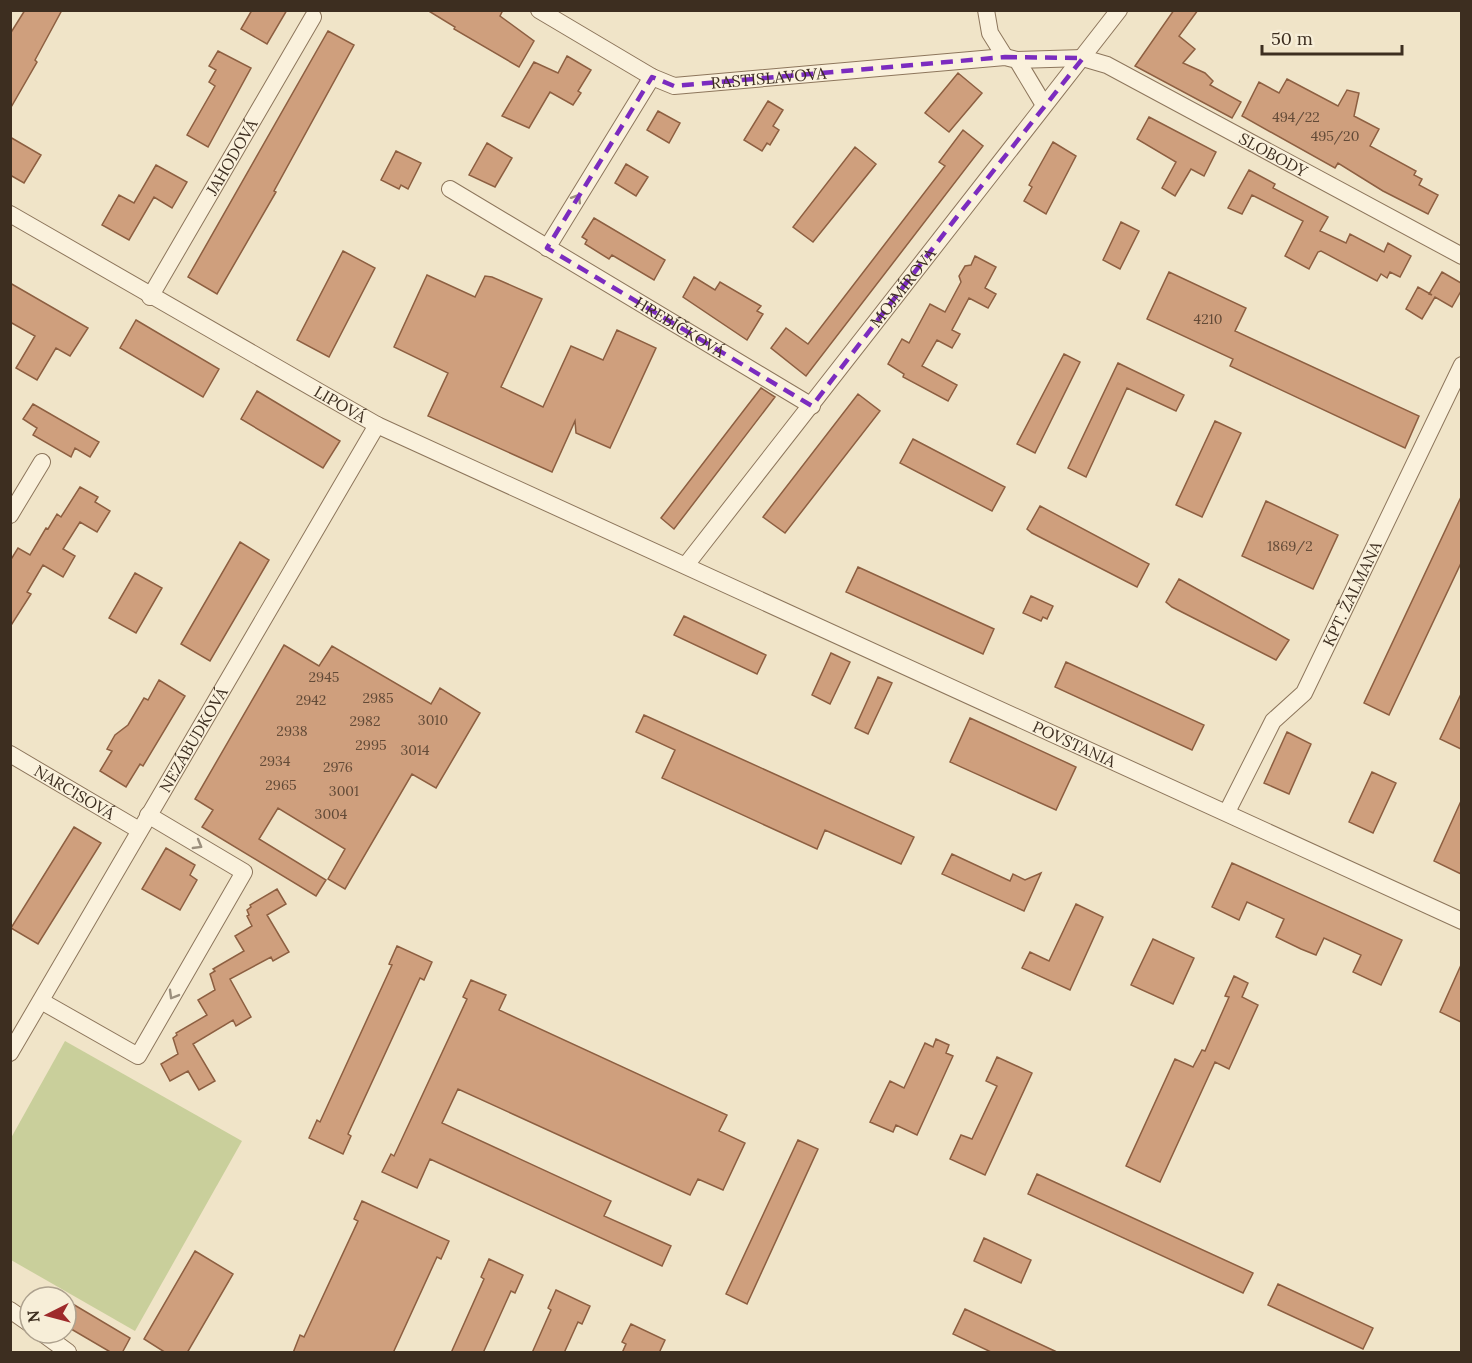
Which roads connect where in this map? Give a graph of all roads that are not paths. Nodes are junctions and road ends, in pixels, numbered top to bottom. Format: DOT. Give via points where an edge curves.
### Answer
graph roads {
  1 [pos="539,10"];
  2 [pos="986,10"];
  3 [pos="1119,10"];
  4 [pos="313,17"];
  5 [pos="1083,58"];
  6 [pos="1011,59"];
  7 [pos="652,77"];
  8 [pos="1044,105"];
  9 [pos="450,189"];
  10 [pos="10,214"];
  11 [pos="547,248"];
  12 [pos="1461,256"];
  13 [pos="150,297"];
  14 [pos="1461,365"];
  15 [pos="812,406"];
  16 [pos="377,425"];
  17 [pos="42,462"];
  18 [pos="10,515"];
  19 [pos="686,565"];
  20 [pos="10,754"];
  21 [pos="1227,812"];
  22 [pos="143,823"];
  23 [pos="1461,921"];
  24 [pos="41,1001"];
  25 [pos="10,1053"];
  1 -- 7 [label="street, RASTISLAVOVA"];
  2 -- 6 [label="street" via="990,33"];
  3 -- 5 [label="street, MOJMÍROVA"];
  4 -- 13 [label="street, JAHODOVÁ"];
  5 -- 6 [label="street, RASTISLAVOVA"];
  5 -- 8 [label="street, MOJMÍROVA"];
  5 -- 12 [label="street, SLOBODY" via="1107,65"];
  6 -- 7 [label="street, RASTISLAVOVA" via="674,86"];
  6 -- 8 [label="street"];
  11 -- 7 [label="street, one-way"];
  8 -- 15 [label="street, MOJMÍROVA"];
  9 -- 11 [label="street, HREBÍČKOVÁ"];
  10 -- 13 [label="street, LIPOVÁ"];
  11 -- 15 [label="street, HREBÍČKOVÁ"];
  13 -- 16 [label="street, LIPOVÁ"];
  14 -- 21 [label="street, KPT. ŽALMANA" via="1304,693 1273,721"];
  15 -- 19 [label="street, MOJMÍROVA"];
  16 -- 19 [label="street, LIPOVÁ"];
  16 -- 22 [label="street, NEZÁBUDKOVÁ"];
  17 -- 18 [label="street"];
  19 -- 21 [label="street, POVSTANIA"];
  20 -- 22 [label="street, NARCISOVÁ"];
  21 -- 23 [label="street, POVSTANIA"];
  22 -- 24 [label="street, NEZÁBUDKOVÁ"];
  22 -- 24 [label="street, NARCISOVÁ, one-way" via="244,872 138,1056"];
  24 -- 25 [label="street, NEZÁBUDKOVÁ"];
}
